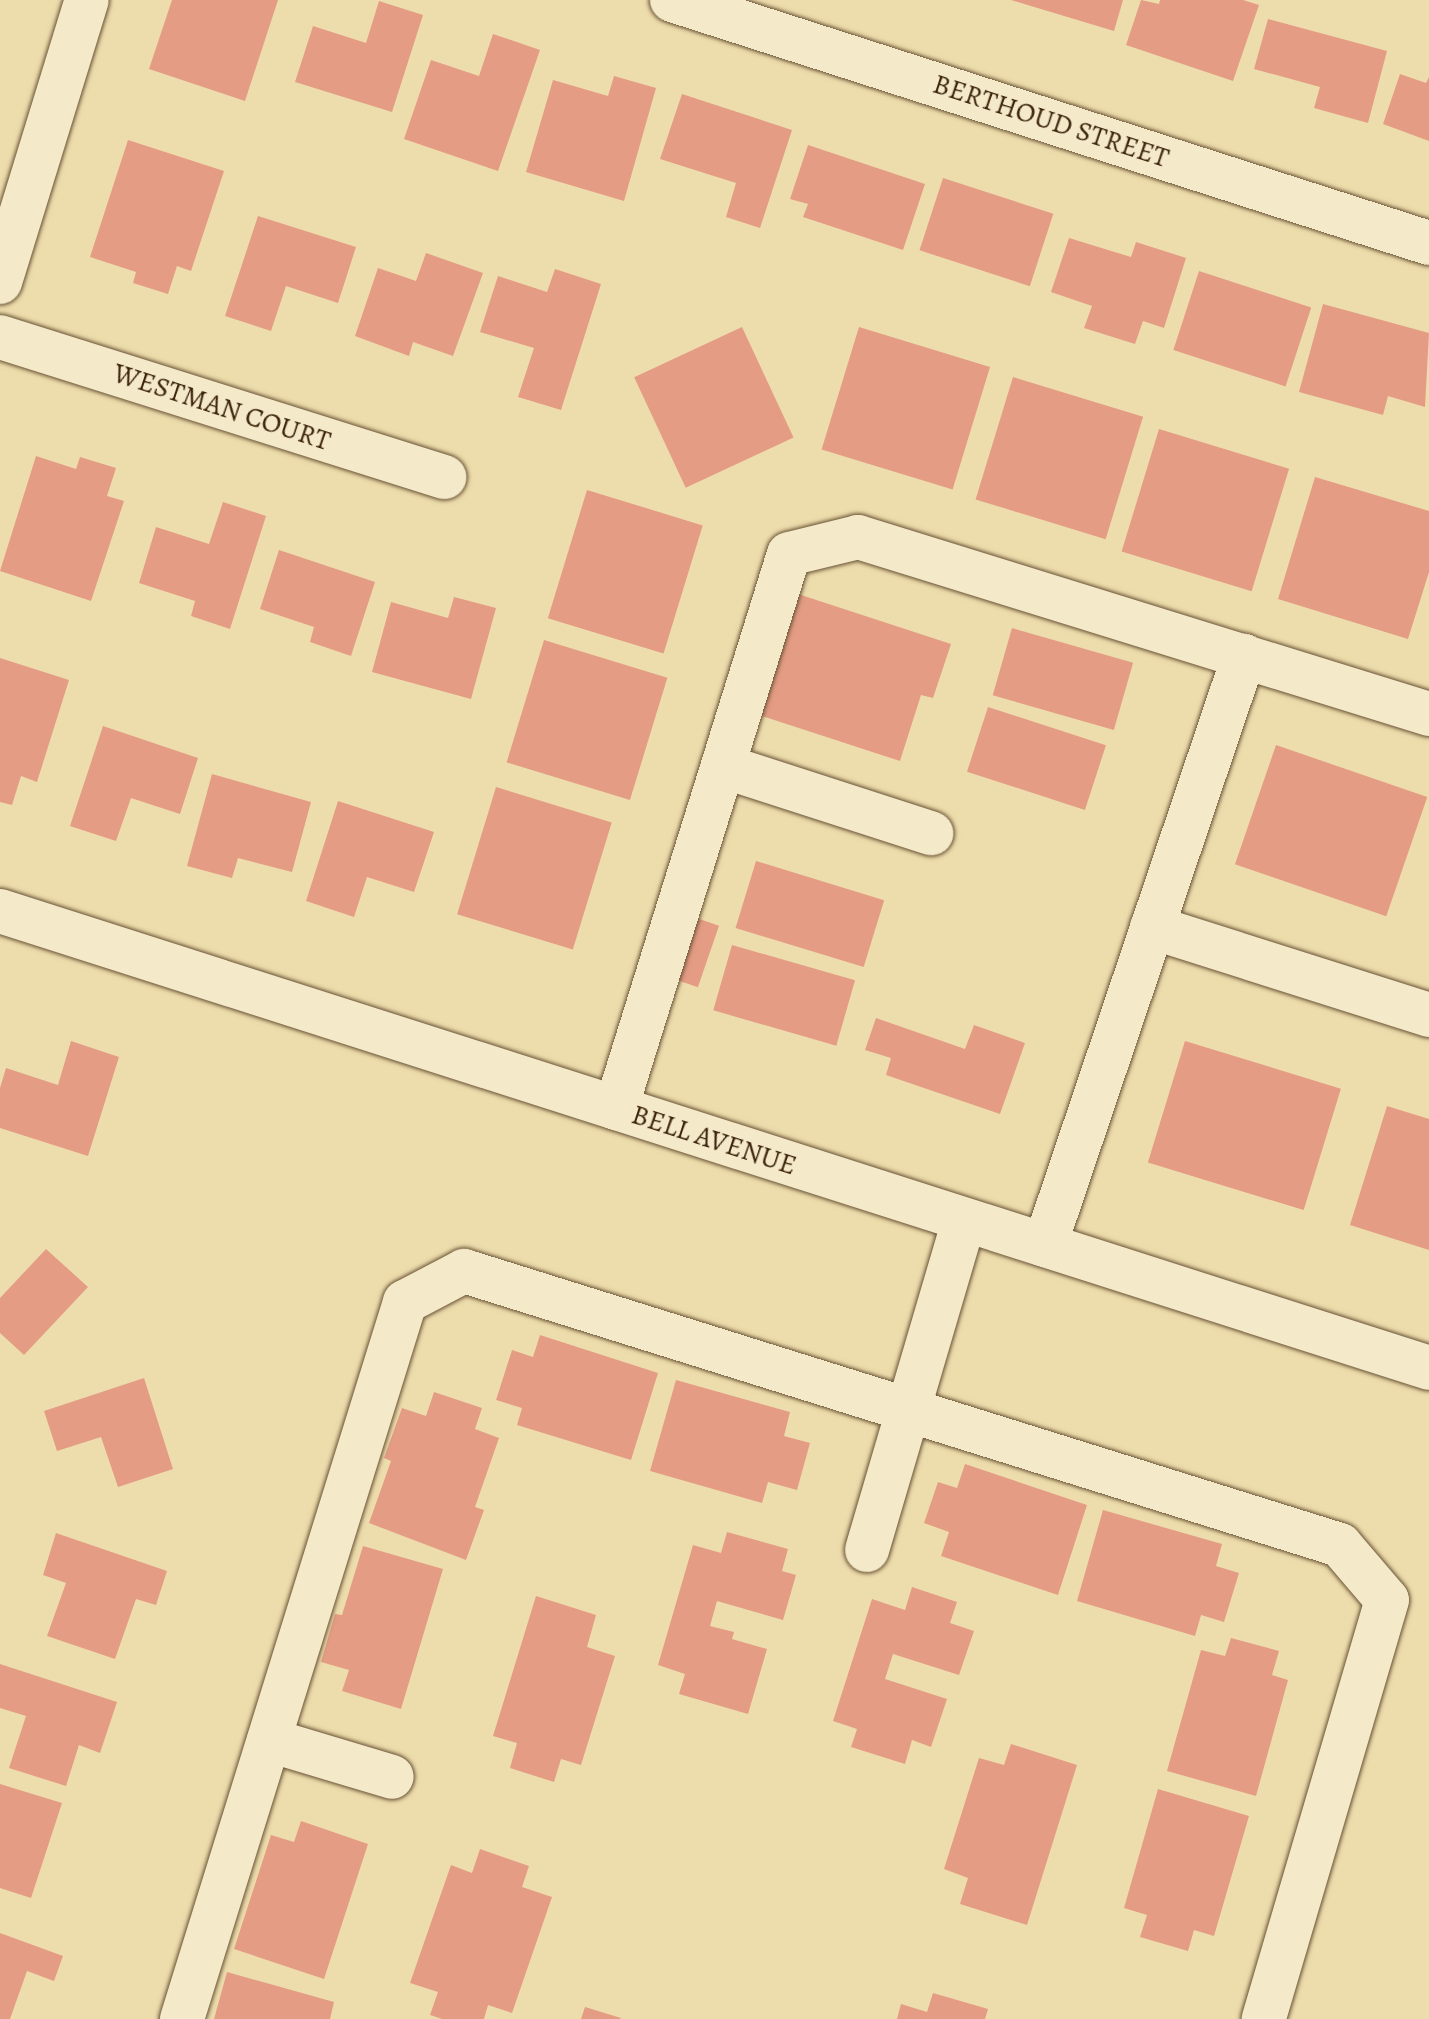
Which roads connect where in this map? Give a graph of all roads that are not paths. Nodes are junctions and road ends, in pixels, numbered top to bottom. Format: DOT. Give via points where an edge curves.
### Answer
graph roads {
  1 [pos="87,0"];
  2 [pos="672,0"];
  3 [pos="1429,243"];
  4 [pos="0,282"];
  5 [pos="0,337"];
  6 [pos="444,477"];
  7 [pos="1244,656"];
  8 [pos="1429,714"];
  9 [pos="723,766"];
  10 [pos="931,833"];
  11 [pos="0,911"];
  12 [pos="1152,927"];
  13 [pos="1429,1015"];
  14 [pos="616,1108"];
  15 [pos="964,1220"];
  16 [pos="1045,1245"];
  17 [pos="1429,1368"];
  18 [pos="909,1410"];
  19 [pos="867,1550"];
  20 [pos="269,1740"];
  21 [pos="392,1777"];
  22 [pos="182,2019"];
  23 [pos="1264,2019"];
  1 -- 4 [label="street"];
  2 -- 3 [label="street, BERTHOUD STREET"];
  5 -- 6 [label="street, WESTMAN COURT"];
  7 -- 8 [label="street"];
  7 -- 9 [label="street" via="858,537 789,554"];
  7 -- 12 [label="street"];
  9 -- 10 [label="street"];
  9 -- 14 [label="street"];
  11 -- 14 [label="street, BELL AVENUE"];
  12 -- 13 [label="street"];
  12 -- 16 [label="street"];
  14 -- 15 [label="street, BELL AVENUE"];
  15 -- 16 [label="street, BELL AVENUE"];
  15 -- 18 [label="street"];
  16 -- 17 [label="street, BELL AVENUE"];
  18 -- 19 [label="street"];
  18 -- 20 [label="street" via="464,1271 405,1302"];
  18 -- 23 [label="street" via="1340,1545 1387,1600"];
  20 -- 21 [label="street"];
  20 -- 22 [label="street"];
}
